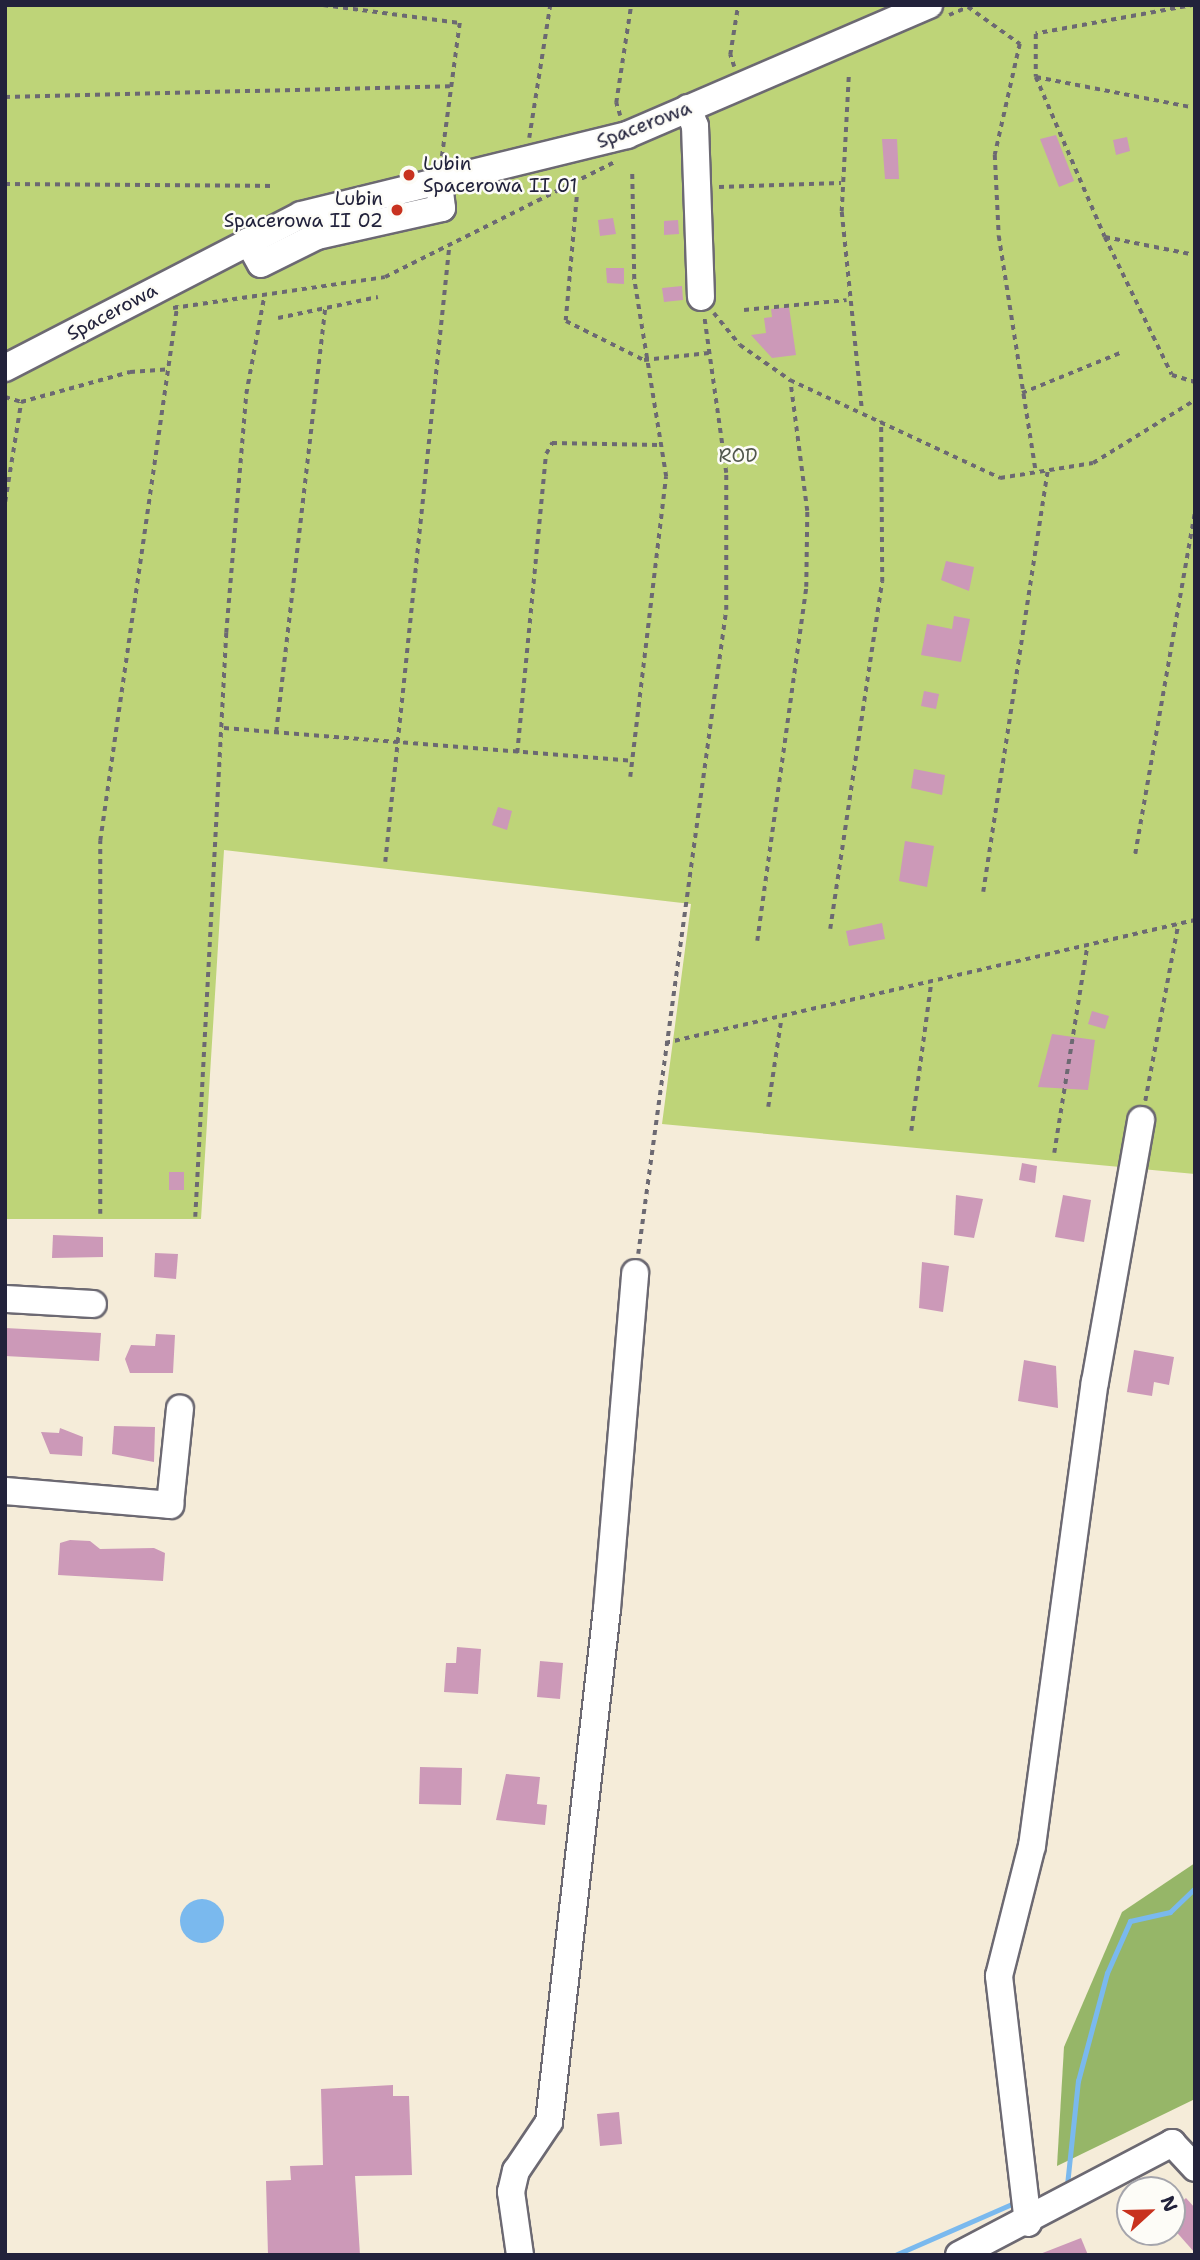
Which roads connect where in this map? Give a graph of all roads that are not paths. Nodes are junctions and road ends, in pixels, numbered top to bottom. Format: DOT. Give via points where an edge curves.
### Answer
graph roads {
  1 [pos="936,12"];
  2 [pos="688,108"];
  3 [pos="701,298"];
  4 [pos="5,368"];
  5 [pos="1141,1120"];
  6 [pos="635,1272"];
  7 [pos="5,1299"];
  8 [pos="93,1304"];
  9 [pos="180,1409"];
  10 [pos="5,1491"];
  11 [pos="1195,2168"];
  12 [pos="1028,2223"];
  13 [pos="520,2255"];
  14 [pos="959,2255"];
  1 -- 2 [label="street, Spacerowa"];
  2 -- 3 [label="street" via="695,126"];
  2 -- 4 [label="street, Spacerowa" via="626,146 538,159 317,209"];
  5 -- 12 [label="street" via="1095,1382 1032,1846 999,1976"];
  6 -- 13 [label="street" via="607,1609 549,2122 516,2171 511,2192"];
  7 -- 8 [label="street"];
  9 -- 10 [label="street" via="170,1505"];
  11 -- 12 [label="street" via="1172,2143"];
  12 -- 14 [label="street"];
}
